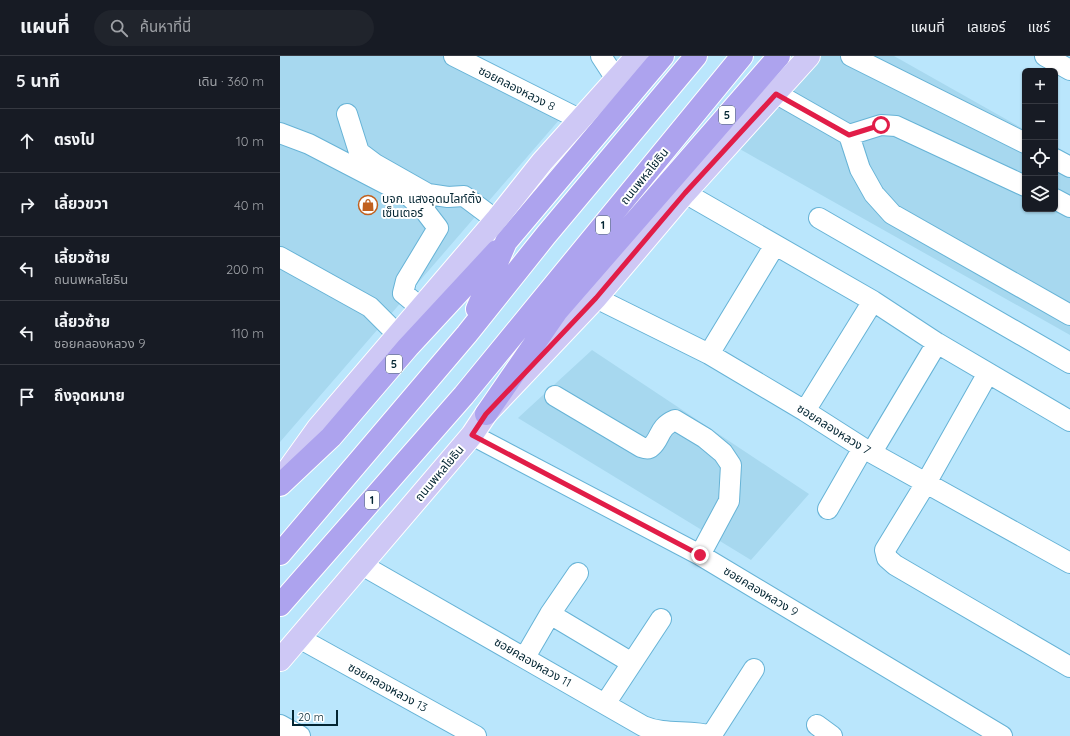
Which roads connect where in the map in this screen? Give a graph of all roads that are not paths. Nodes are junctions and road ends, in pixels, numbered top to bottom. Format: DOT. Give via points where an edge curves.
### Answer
graph roads {
  1 [pos="454,56"];
  2 [pos="601,56"];
  3 [pos="637,56"];
  4 [pos="663,56"];
  5 [pos="696,56"];
  6 [pos="742,56"];
  7 [pos="779,56"];
  8 [pos="809,56"];
  9 [pos="851,56"];
  10 [pos="1045,56"];
  11 [pos="1070,70"];
  12 [pos="616,79"];
  13 [pos="776,94"];
  14 [pos="347,114"];
  15 [pos="581,120"];
  16 [pos="849,135"];
  17 [pos="282,138"];
  18 [pos="1022,142"];
  19 [pos="1058,161"];
  20 [pos="1070,168"];
  21 [pos="1022,182"];
  22 [pos="680,184"];
  23 [pos="1058,201"];
  24 [pos="1070,207"];
  25 [pos="819,218"];
  26 [pos="496,220"];
  27 [pos="506,242"];
  28 [pos="775,245"];
  29 [pos="280,257"];
  30 [pos="596,298"];
  31 [pos="873,301"];
  32 [pos="421,308"];
  33 [pos="557,311"];
  34 [pos="1070,315"];
  35 [pos="467,334"];
  36 [pos="398,335"];
  37 [pos="937,343"];
  38 [pos="709,354"];
  39 [pos="1070,362"];
  40 [pos="988,373"];
  41 [pos="464,394"];
  42 [pos="555,396"];
  43 [pos="806,411"];
  44 [pos="486,414"];
  45 [pos="1070,421"];
  46 [pos="472,435"];
  47 [pos="867,450"];
  48 [pos="280,483"];
  49 [pos="926,483"];
  50 [pos="828,509"];
  51 [pos="280,554"];
  52 [pos="700,555"];
  53 [pos="1070,563"];
  54 [pos="362,565"];
  55 [pos="578,573"];
  56 [pos="280,605"];
  57 [pos="550,614"];
  58 [pos="661,619"];
  59 [pos="300,638"];
  60 [pos="525,657"];
  61 [pos="280,660"];
  62 [pos="632,663"];
  63 [pos="1070,667"];
  64 [pos="754,670"];
  65 [pos="606,704"];
  66 [pos="280,725"];
  67 [pos="999,735"];
  68 [pos="300,736"];
  69 [pos="476,736"];
  70 [pos="712,736"];
  1 -- 15 [label="street, ซอยคลองหลวง 8"];
  2 -- 12 [label="street"];
  3 -- 12 [label="main road"];
  4 -- 27 [label="highway, 5"];
  5 -- 35 [label="highway"];
  6 -- 41 [label="highway, ถนนพหลโยธิน / 1"];
  7 -- 22 [label="highway, 5"];
  8 -- 13 [label="main road, ถนนพหลโยธิน"];
  9 -- 18 [label="street"];
  10 -- 11 [label="street"];
  12 -- 15 [label="main road"];
  13 -- 16 [label="street"];
  13 -- 22 [label="main road, ถนนพหลโยธิน"];
  14 -- 26 [label="street" via="359,152 375,164 428,194 464,196"];
  15 -- 26 [label="main road" via="542,162"];
  16 -- 21 [label="street" via="881,125 896,126"];
  16 -- 34 [label="street" via="860,169 874,194 892,214"];
  17 -- 32 [label="street" via="309,144 409,196 438,228 406,281 403,293"];
  19 -- 20 [label="street"];
  22 -- 28 [label="street"];
  22 -- 30 [label="main road, ถนนพหลโยธิน"];
  22 -- 33 [label="highway, 5"];
  23 -- 24 [label="street"];
  25 -- 39 [label="street"];
  26 -- 32 [label="main road"];
  27 -- 35 [label="highway, 5"];
  27 -- 48 [label="highway, 5" via="418,336 331,437"];
  28 -- 31 [label="street"];
  28 -- 38 [label="street"];
  29 -- 36 [label="street" via="370,306"];
  30 -- 38 [label="street, ซอยคลองหลวง 7"];
  30 -- 44 [label="main road, ถนนพหลโยธิน"];
  31 -- 37 [label="street"];
  31 -- 43 [label="street"];
  32 -- 36 [label="main road"];
  33 -- 41 [label="highway, 5"];
  33 -- 44 [label="highway, 5"];
  35 -- 51 [label="highway"];
  36 -- 48 [label="main road" via="318,428"];
  37 -- 40 [label="street"];
  37 -- 47 [label="street"];
  38 -- 43 [label="street, ซอยคลองหลวง 7"];
  40 -- 45 [label="street"];
  40 -- 49 [label="street"];
  41 -- 56 [label="highway, ถนนพหลโยธิน / 1"];
  42 -- 52 [label="street" via="647,449 668,423 675,420 723,452 731,465 729,501"];
  43 -- 47 [label="street, ซอยคลองหลวง 7"];
  44 -- 46 [label="main road, ถนนพหลโยธิน"];
  46 -- 52 [label="street, ซอยคลองหลวง 9"];
  46 -- 54 [label="main road, ถนนพหลโยธิน"];
  47 -- 49 [label="street, ซอยคลองหลวง 7"];
  47 -- 50 [label="street"];
  49 -- 53 [label="street, ซอยคลองหลวง 7"];
  49 -- 63 [label="street" via="889,542 885,550 887,558"];
  52 -- 67 [label="street, ซอยคลองหลวง 9"];
  54 -- 59 [label="main road, ถนนพหลโยธิน"];
  54 -- 60 [label="street, ซอยคลองหลวง 11"];
  55 -- 57 [label="street"];
  57 -- 60 [label="street"];
  57 -- 62 [label="street"];
  58 -- 62 [label="street"];
  59 -- 61 [label="main road, ถนนพหลโยธิน"];
  59 -- 69 [label="street, ซอยคลองหลวง 13"];
  60 -- 65 [label="street, ซอยคลองหลวง 11"];
  62 -- 65 [label="street"];
  64 -- 70 [label="street"];
  65 -- 70 [label="street, ซอยคลองหลวง 11" via="652,730"];
  66 -- 68 [label="street"];
}
